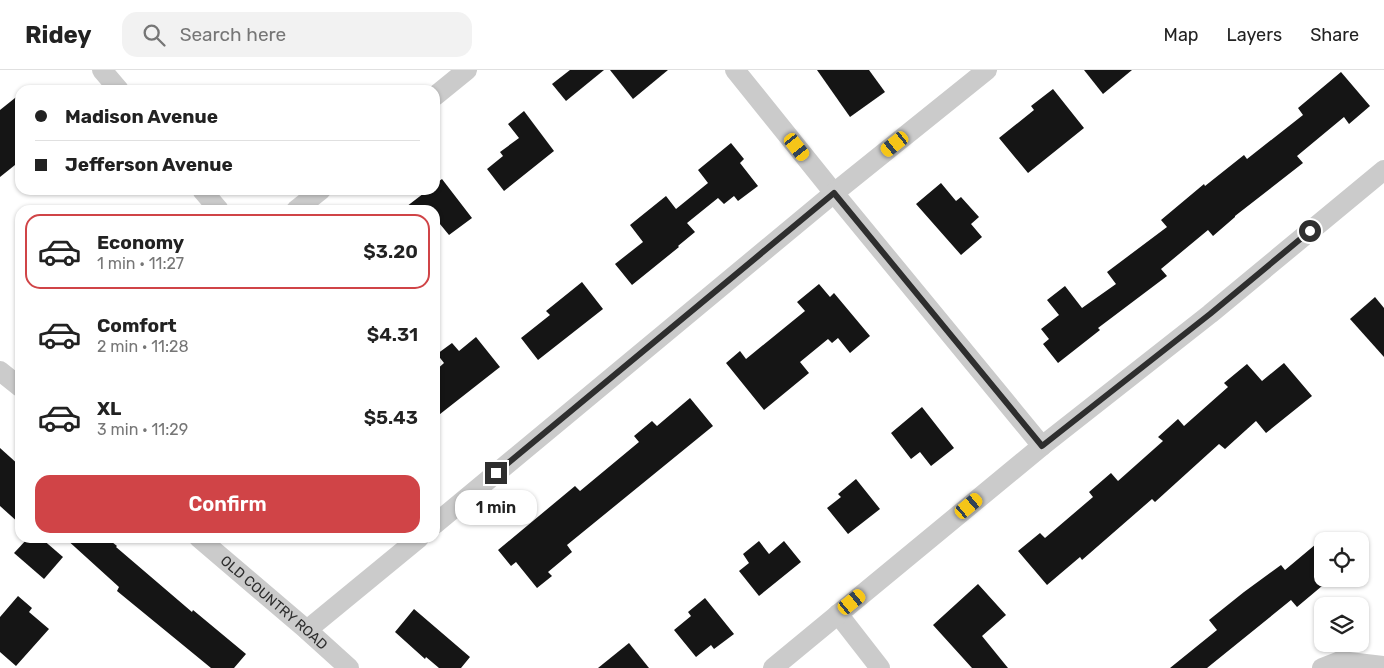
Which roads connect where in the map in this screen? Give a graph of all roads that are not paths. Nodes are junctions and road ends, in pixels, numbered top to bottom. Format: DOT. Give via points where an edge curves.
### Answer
graph roads {
  1 [pos="102,70"];
  2 [pos="467,70"];
  3 [pos="735,70"];
  4 [pos="987,70"];
  5 [pos="115,85"];
  6 [pos="440,92"];
  7 [pos="1384,170"];
  8 [pos="834,193"];
  9 [pos="206,195"];
  10 [pos="314,195"];
  11 [pos="215,205"];
  12 [pos="302,205"];
  13 [pos="0,371"];
  14 [pos="15,383"];
  15 [pos="1042,446"];
  16 [pos="440,520"];
  17 [pos="204,543"];
  18 [pos="413,543"];
  19 [pos="838,614"];
  20 [pos="307,630"];
  21 [pos="1384,666"];
  22 [pos="349,668"];
  23 [pos="773,668"];
  24 [pos="880,668"];
  25 [pos="1322,668"];
  1 -- 5 [label="street"];
  2 -- 6 [label="street"];
  3 -- 8 [label="street"];
  4 -- 8 [label="street"];
  7 -- 15 [label="street" via="1210,314"];
  8 -- 15 [label="street"];
  8 -- 16 [label="street"];
  9 -- 11 [label="street"];
  10 -- 12 [label="street"];
  13 -- 14 [label="street"];
  15 -- 19 [label="street"];
  17 -- 20 [label="street, OLD COUNTRY ROAD"];
  18 -- 20 [label="street"];
  19 -- 23 [label="street"];
  19 -- 24 [label="street"];
  20 -- 22 [label="street, OLD COUNTRY ROAD"];
  21 -- 25 [label="street" via="1340,661"];
}
